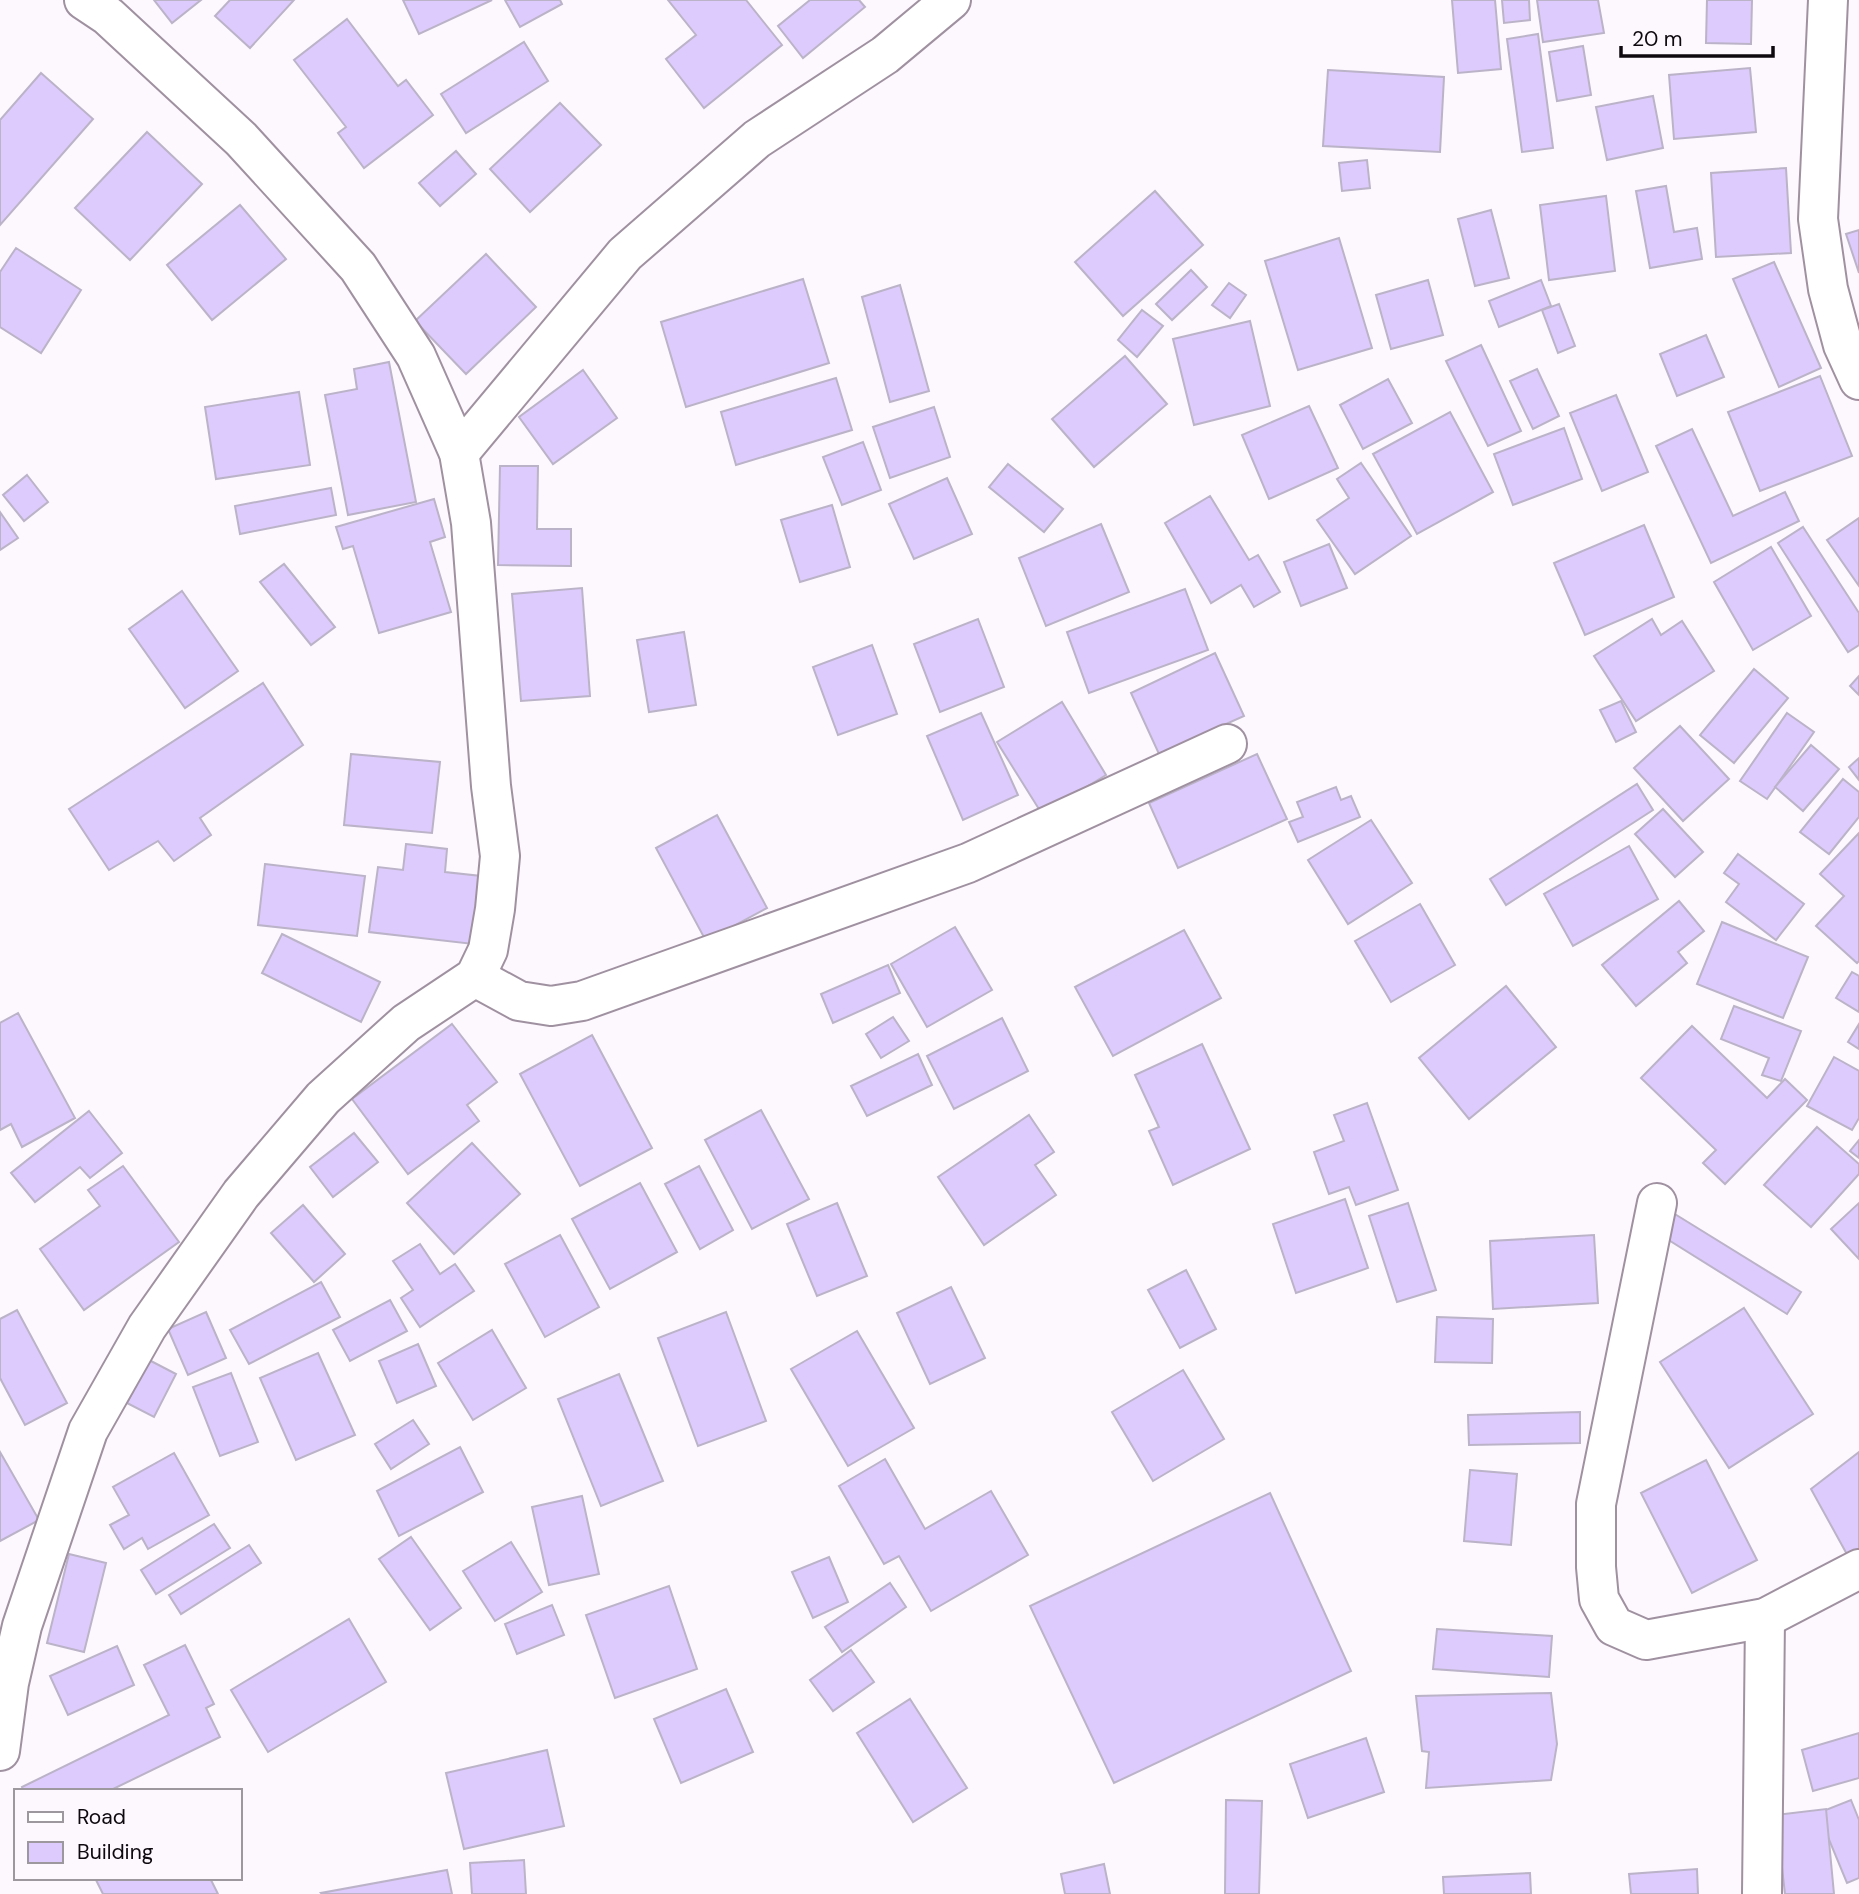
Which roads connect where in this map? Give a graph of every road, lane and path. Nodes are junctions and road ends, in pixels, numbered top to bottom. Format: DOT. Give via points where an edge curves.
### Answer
graph roads {
  1 [pos="85,0"];
  2 [pos="951,0"];
  3 [pos="1828,0"];
  4 [pos="1859,380"];
  5 [pos="459,453"];
  6 [pos="1227,744"];
  7 [pos="475,977"];
  8 [pos="1657,1203"];
  9 [pos="1859,1569"];
  10 [pos="1765,1618"];
  11 [pos="0,1751"];
  12 [pos="1762,1894"];
  1 -- 5 [label="street" via="241,139 358,267 416,356"];
  2 -- 5 [label="street" via="885,55 757,139 625,254"];
  3 -- 4 [label="street" via="1818,219 1828,289 1843,345"];
  5 -- 7 [label="street" via="471,523 499,856 488,950"];
  6 -- 7 [label="street" via="968,863 582,1001 551,1006 519,1001"];
  7 -- 11 [label="street" via="406,1023 323,1098 241,1194 147,1326 88,1431 22,1626"];
  8 -- 10 [label="street" via="1596,1504 1599,1600 1614,1626 1646,1640"];
  9 -- 10 [label="street"];
  10 -- 12 [label="street"];
}
